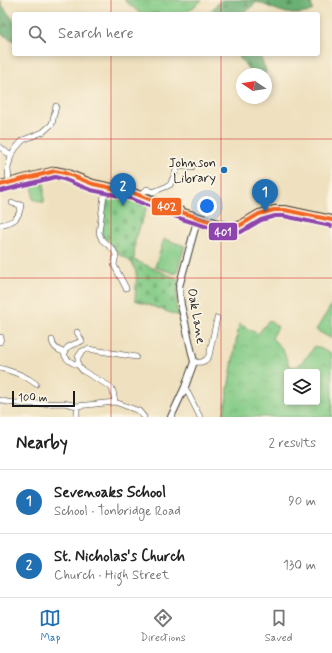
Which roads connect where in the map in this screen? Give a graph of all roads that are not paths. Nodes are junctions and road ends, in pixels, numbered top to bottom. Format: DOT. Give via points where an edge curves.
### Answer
graph roads {
  1 [pos="56,106"];
  2 [pos="0,147"];
  3 [pos="11,156"];
  4 [pos="192,168"];
  5 [pos="4,184"];
  6 [pos="105,187"];
  7 [pos="141,195"];
  8 [pos="12,204"];
  9 [pos="198,217"];
  10 [pos="332,220"];
  11 [pos="0,225"];
  12 [pos="126,288"];
  13 [pos="217,318"];
  14 [pos="77,332"];
  15 [pos="52,340"];
  16 [pos="64,352"];
  17 [pos="130,356"];
  18 [pos="136,357"];
  19 [pos="129,362"];
  20 [pos="194,362"];
  21 [pos="78,365"];
  22 [pos="0,368"];
  23 [pos="36,384"];
  24 [pos="185,387"];
  25 [pos="0,400"];
  26 [pos="115,402"];
  27 [pos="77,406"];
  28 [pos="77,417"];
  29 [pos="144,417"];
  30 [pos="171,417"];
  31 [pos="200,417"];
  1 -- 3 [label="street" via="52,124 43,132 23,140"];
  2 -- 3 [label="street"];
  3 -- 5 [label="street"];
  4 -- 7 [label="street" via="178,166 170,185 152,192 147,189"];
  5 -- 6 [label="main road" via="56,172"];
  6 -- 7 [label="main road"];
  6 -- 12 [label="street" via="99,233 116,255 114,265"];
  7 -- 9 [label="main road"];
  8 -- 11 [label="street" via="21,205 19,214 14,221"];
  9 -- 10 [label="main road" via="234,228 274,210"];
  9 -- 20 [label="street, Oak Lane" via="179,287"];
  13 -- 20 [label="street" via="209,356 202,362"];
  14 -- 16 [label="street" via="82,341"];
  15 -- 16 [label="street" via="57,349"];
  16 -- 21 [label="street" via="69,361"];
  17 -- 18 [label="street"];
  17 -- 19 [label="street"];
  17 -- 21 [label="street" via="88,349 82,351 78,357"];
  20 -- 24 [label="street, Oak Lane"];
  21 -- 26 [label="street" via="83,371 111,387"];
  22 -- 23 [label="street" via="15,372"];
  24 -- 30 [label="street, Oak Lane"];
  24 -- 31 [label="street"];
  25 -- 27 [label="street"];
  26 -- 27 [label="street"];
  26 -- 29 [label="street" via="139,411"];
  27 -- 28 [label="street"];
}
